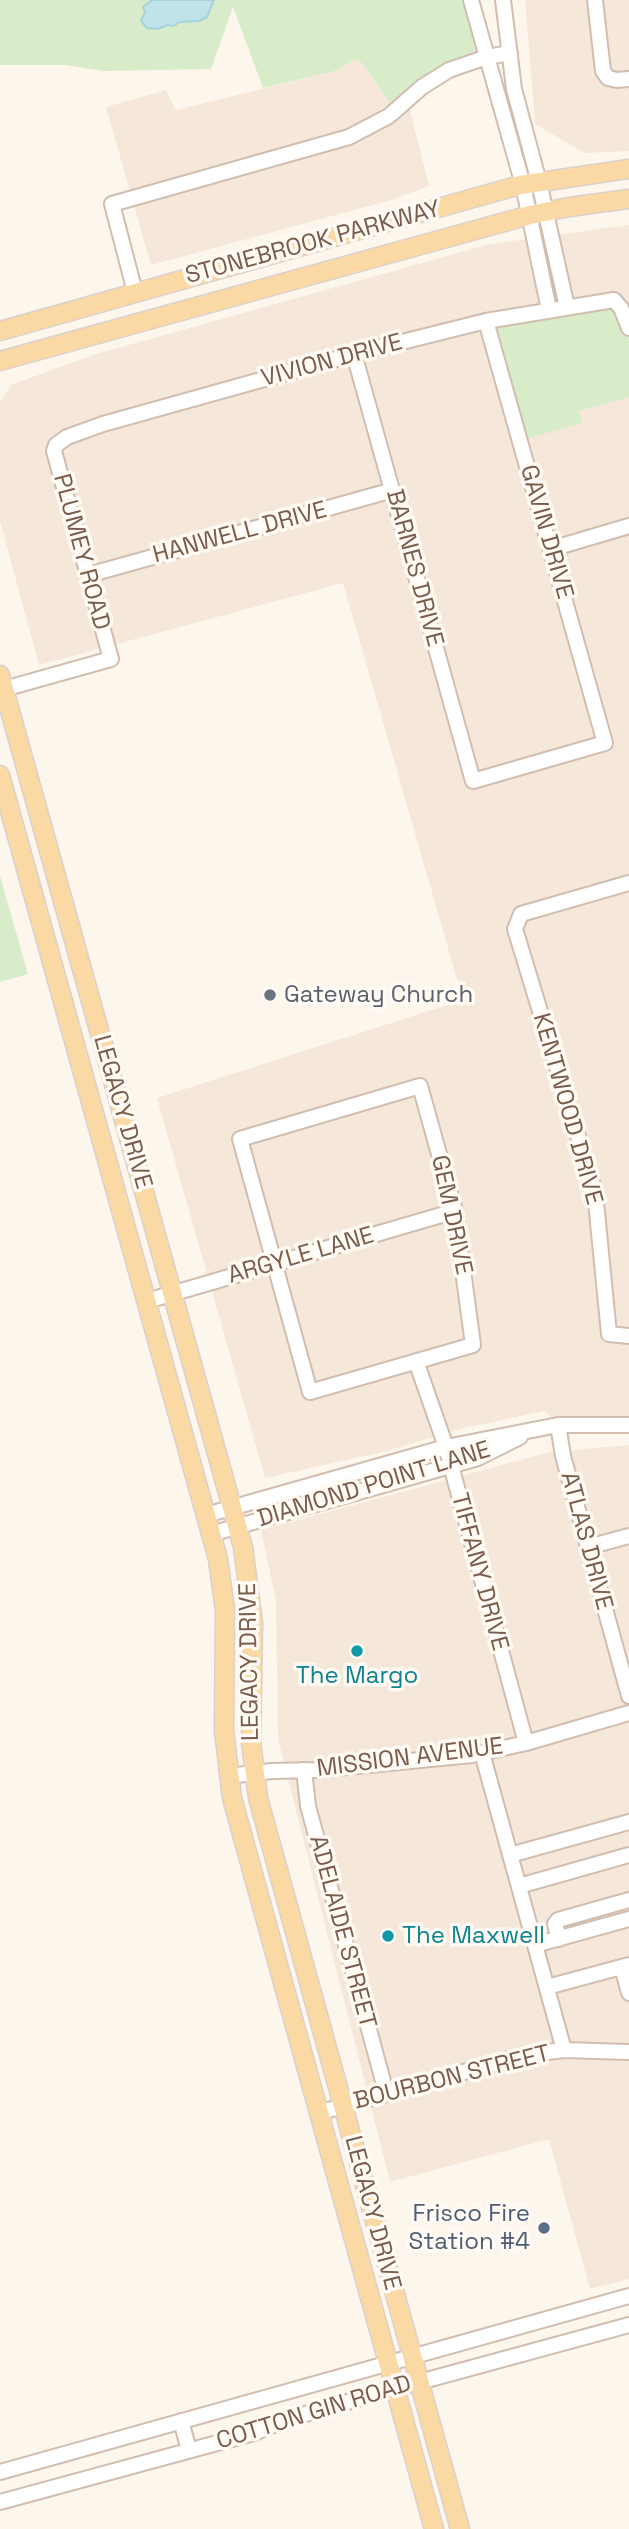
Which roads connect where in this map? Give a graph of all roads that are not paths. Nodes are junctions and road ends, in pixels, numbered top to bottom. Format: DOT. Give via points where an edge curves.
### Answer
graph roads {
  1 [pos="471,0"];
  2 [pos="503,0"];
  3 [pos="595,0"];
  4 [pos="510,53"];
  5 [pos="487,57"];
  6 [pos="629,79"];
  7 [pos="629,169"];
  8 [pos="531,183"];
  9 [pos="629,200"];
  10 [pos="538,213"];
  11 [pos="135,292"];
  12 [pos="567,307"];
  13 [pos="549,310"];
  14 [pos="486,321"];
  15 [pos="143,322"];
  16 [pos="629,328"];
  17 [pos="0,331"];
  18 [pos="354,354"];
  19 [pos="0,360"];
  20 [pos="56,445"];
  21 [pos="393,491"];
  22 [pos="629,526"];
  23 [pos="551,549"];
  24 [pos="88,575"];
  25 [pos="1,684"];
  26 [pos="605,743"];
  27 [pos="0,775"];
  28 [pos="629,883"];
  29 [pos="82,967"];
  30 [pos="57,974"];
  31 [pos="455,1211"];
  32 [pos="275,1263"];
  33 [pos="172,1294"];
  34 [pos="147,1301"];
  35 [pos="629,1336"];
  36 [pos="416,1361"];
  37 [pos="558,1425"];
  38 [pos="629,1425"];
  39 [pos="534,1429"];
  40 [pos="446,1447"];
  41 [pos="451,1465"];
  42 [pos="232,1508"];
  43 [pos="206,1515"];
  44 [pos="237,1527"];
  45 [pos="211,1534"];
  46 [pos="629,1536"];
  47 [pos="588,1547"];
  48 [pos="629,1696"];
  49 [pos="629,1713"];
  50 [pos="526,1743"];
  51 [pos="482,1753"];
  52 [pos="304,1770"];
  53 [pos="254,1773"];
  54 [pos="228,1776"];
  55 [pos="629,1822"];
  56 [pos="510,1855"];
  57 [pos="629,1855"];
  58 [pos="519,1886"];
  59 [pos="629,1900"];
  60 [pos="629,1919"];
  61 [pos="559,1938"];
  62 [pos="535,1945"];
  63 [pos="625,1966"];
  64 [pos="547,1987"];
  65 [pos="629,1993"];
  66 [pos="564,2050"];
  67 [pos="629,2052"];
  68 [pos="386,2092"];
  69 [pos="343,2106"];
  70 [pos="318,2113"];
  71 [pos="629,2296"];
  72 [pos="573,2312"];
  73 [pos="629,2325"];
  74 [pos="512,2328"];
  75 [pos="581,2337"];
  76 [pos="520,2355"];
  77 [pos="412,2356"];
  78 [pos="388,2363"];
  79 [pos="418,2382"];
  80 [pos="395,2389"];
  81 [pos="181,2421"];
  82 [pos="189,2450"];
  83 [pos="0,2472"];
  84 [pos="0,2502"];
  85 [pos="434,2529"];
  86 [pos="460,2529"];
  1 -- 5 [label="street"];
  2 -- 4 [label="street"];
  3 -- 6 [label="street" via="603,71 608,78"];
  4 -- 5 [label="street"];
  4 -- 8 [label="street"];
  5 -- 8 [label="street"];
  5 -- 11 [label="street" via="438,76 389,116 356,135 111,204"];
  7 -- 8 [label="main road, STONEBROOK PARKWAY"];
  8 -- 10 [label="street"];
  8 -- 11 [label="main road, STONEBROOK PARKWAY"];
  9 -- 10 [label="main road, STONEBROOK PARKWAY"];
  10 -- 12 [label="street"];
  10 -- 13 [label="street"];
  10 -- 15 [label="main road, STONEBROOK PARKWAY"];
  11 -- 15 [label="main road"];
  11 -- 17 [label="main road, STONEBROOK PARKWAY"];
  12 -- 13 [label="street, VIVION DRIVE"];
  12 -- 16 [label="street, VIVION DRIVE" via="614,300"];
  13 -- 14 [label="street, VIVION DRIVE"];
  14 -- 18 [label="street, VIVION DRIVE"];
  14 -- 23 [label="street, GAVIN DRIVE"];
  15 -- 19 [label="main road, STONEBROOK PARKWAY"];
  18 -- 20 [label="street, VIVION DRIVE" via="103,424"];
  18 -- 21 [label="street, BARNES DRIVE"];
  20 -- 24 [label="street, PLUMEY ROAD"];
  21 -- 24 [label="street, HANWELL DRIVE"];
  21 -- 26 [label="street, BARNES DRIVE" via="473,781"];
  22 -- 23 [label="street"];
  23 -- 26 [label="street, GAVIN DRIVE"];
  24 -- 25 [label="street, PLUMEY ROAD" via="111,659"];
  25 -- 29 [label="main road, LEGACY DRIVE"];
  27 -- 30 [label="main road, LEGACY DRIVE"];
  28 -- 35 [label="street, KENTWOOD DRIVE" via="521,914 515,929 595,1192 608,1334"];
  29 -- 30 [label="main road"];
  29 -- 33 [label="main road, LEGACY DRIVE"];
  30 -- 34 [label="main road, LEGACY DRIVE"];
  31 -- 32 [label="street, ARGYLE LANE"];
  31 -- 32 [label="street, GEM DRIVE" via="420,1086 240,1139"];
  31 -- 36 [label="street, GEM DRIVE" via="473,1345"];
  32 -- 33 [label="street, ARGYLE LANE"];
  32 -- 36 [label="street" via="310,1392"];
  33 -- 34 [label="street, ARGYLE LANE"];
  33 -- 42 [label="main road, LEGACY DRIVE"];
  34 -- 43 [label="main road, LEGACY DRIVE"];
  36 -- 40 [label="street, TIFFANY DRIVE"];
  37 -- 38 [label="street, DIAMOND POINT LANE"];
  37 -- 39 [label="street, DIAMOND POINT LANE"];
  37 -- 47 [label="street, ATLAS DRIVE"];
  39 -- 40 [label="street, DIAMOND POINT LANE"];
  39 -- 41 [label="street, DIAMOND POINT LANE" via="478,1458"];
  40 -- 41 [label="street, TIFFANY DRIVE"];
  40 -- 42 [label="street, DIAMOND POINT LANE"];
  41 -- 44 [label="street, DIAMOND POINT LANE"];
  41 -- 50 [label="street, TIFFANY DRIVE"];
  42 -- 43 [label="street, DIAMOND POINT LANE"];
  42 -- 44 [label="main road, LEGACY DRIVE"];
  43 -- 45 [label="main road, LEGACY DRIVE"];
  44 -- 45 [label="street, DIAMOND POINT LANE"];
  44 -- 53 [label="main road, LEGACY DRIVE" via="253,1623"];
  45 -- 54 [label="main road, LEGACY DRIVE" via="225,1610"];
  46 -- 47 [label="street"];
  47 -- 48 [label="street, ATLAS DRIVE"];
  49 -- 50 [label="street, MISSION AVENUE"];
  50 -- 51 [label="street, MISSION AVENUE"];
  51 -- 52 [label="street, MISSION AVENUE"];
  51 -- 56 [label="street"];
  52 -- 53 [label="street, MISSION AVENUE"];
  52 -- 68 [label="street, ADELAIDE STREET" via="308,1806"];
  53 -- 54 [label="street, MISSION AVENUE"];
  53 -- 69 [label="main road, LEGACY DRIVE" via="262,1817"];
  54 -- 70 [label="main road, LEGACY DRIVE"];
  55 -- 56 [label="street"];
  56 -- 58 [label="street"];
  57 -- 58 [label="street"];
  58 -- 62 [label="street"];
  59 -- 61 [label="street" via="558,1920"];
  60 -- 61 [label="street"];
  61 -- 62 [label="street"];
  62 -- 64 [label="street"];
  63 -- 64 [label="street"];
  63 -- 65 [label="street"];
  64 -- 66 [label="street"];
  66 -- 67 [label="street, BOURBON STREET"];
  66 -- 68 [label="street, BOURBON STREET" via="524,2055"];
  68 -- 69 [label="street, BOURBON STREET"];
  69 -- 70 [label="street, BOURBON STREET"];
  69 -- 77 [label="main road, LEGACY DRIVE"];
  70 -- 78 [label="main road, LEGACY DRIVE"];
  71 -- 72 [label="street, COTTON GIN ROAD"];
  72 -- 74 [label="street, COTTON GIN ROAD"];
  72 -- 75 [label="street"];
  73 -- 75 [label="street, COTTON GIN ROAD"];
  74 -- 76 [label="street"];
  74 -- 77 [label="street, COTTON GIN ROAD"];
  75 -- 76 [label="street, COTTON GIN ROAD"];
  76 -- 79 [label="street, COTTON GIN ROAD"];
  77 -- 78 [label="street, COTTON GIN ROAD"];
  77 -- 79 [label="main road, LEGACY DRIVE"];
  78 -- 80 [label="main road, LEGACY DRIVE"];
  78 -- 81 [label="street, COTTON GIN ROAD"];
  79 -- 80 [label="street, COTTON GIN ROAD"];
  79 -- 86 [label="main road, LEGACY DRIVE"];
  80 -- 82 [label="street, COTTON GIN ROAD"];
  80 -- 85 [label="main road, LEGACY DRIVE"];
  81 -- 82 [label="street"];
  81 -- 83 [label="street, COTTON GIN ROAD"];
  82 -- 84 [label="street, COTTON GIN ROAD"];
}
